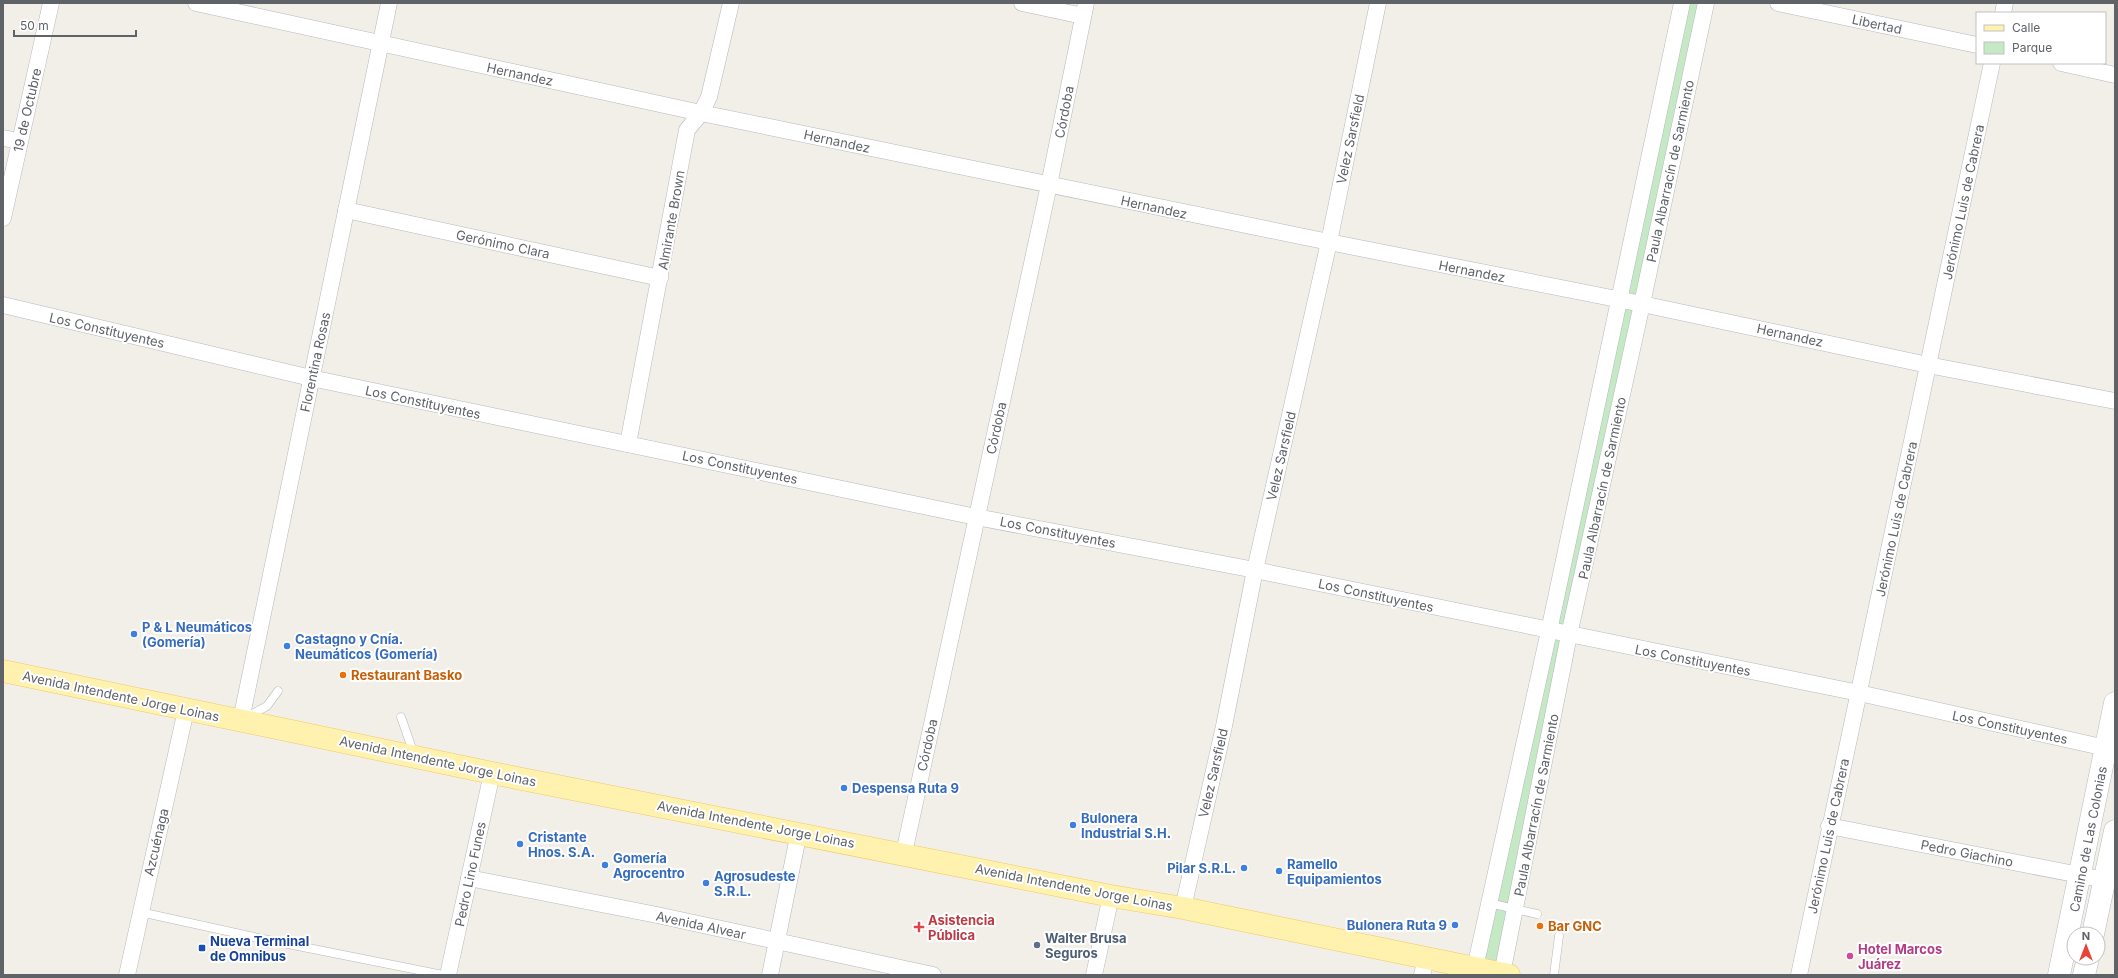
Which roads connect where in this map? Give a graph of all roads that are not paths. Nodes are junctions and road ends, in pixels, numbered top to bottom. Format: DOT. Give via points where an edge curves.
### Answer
graph roads {
  1 [pos="51,3"];
  2 [pos="196,3"];
  3 [pos="389,3"];
  4 [pos="731,3"];
  5 [pos="1022,3"];
  6 [pos="1378,3"];
  7 [pos="1682,3"];
  8 [pos="1706,3"];
  9 [pos="1778,3"];
  10 [pos="1085,10"];
  11 [pos="380,43"];
  12 [pos="1976,45"];
  13 [pos="1992,64"];
  14 [pos="2066,64"];
  15 [pos="2115,74"];
  16 [pos="701,113"];
  17 [pos="3,138"];
  18 [pos="19,141"];
  19 [pos="1049,185"];
  20 [pos="346,210"];
  21 [pos="3,218"];
  22 [pos="1328,242"];
  23 [pos="660,278"];
  24 [pos="1619,300"];
  25 [pos="1642,304"];
  26 [pos="3,305"];
  27 [pos="1928,365"];
  28 [pos="311,378"];
  29 [pos="2115,401"];
  30 [pos="628,444"];
  31 [pos="976,517"];
  32 [pos="1255,570"];
  33 [pos="1549,631"];
  34 [pos="1569,635"];
  35 [pos="3,671"];
  36 [pos="278,691"];
  37 [pos="1860,693"];
  38 [pos="2115,702"];
  39 [pos="186,710"];
  40 [pos="401,717"];
  41 [pos="241,720"];
  42 [pos="2110,749"];
  43 [pos="415,757"];
  44 [pos="492,773"];
  45 [pos="1829,826"];
  46 [pos="2115,831"];
  47 [pos="799,832"];
  48 [pos="904,853"];
  49 [pos="2081,875"];
  50 [pos="469,878"];
  51 [pos="2105,880"];
  52 [pos="1111,896"];
  53 [pos="1489,903"];
  54 [pos="1183,908"];
  55 [pos="1515,908"];
  56 [pos="140,912"];
  57 [pos="1538,914"];
  58 [pos="2095,926"];
  59 [pos="1559,936"];
  60 [pos="777,941"];
  61 [pos="1424,967"];
  62 [pos="1475,968"];
  63 [pos="128,974"];
  64 [pos="1506,974"];
  65 [pos="442,975"];
  66 [pos="448,975"];
  67 [pos="770,975"];
  68 [pos="933,975"];
  69 [pos="1094,975"];
  70 [pos="1554,975"];
  71 [pos="1799,975"];
  72 [pos="2059,975"];
  1 -- 18 [label="street, 19 de Octubre"];
  2 -- 11 [label="street, Hernandez"];
  3 -- 11 [label="street, Florentina Rosas"];
  4 -- 16 [label="street, Almirante Brown" via="709,97"];
  5 -- 10 [label="street"];
  6 -- 22 [label="street, Velez Sarsfield"];
  7 -- 24 [label="street, Paula Albarracín de Sarmiento"];
  8 -- 25 [label="street, Paula Albarracín de Sarmiento"];
  9 -- 12 [label="street, Libertad"];
  10 -- 19 [label="street, Córdoba"];
  11 -- 16 [label="street, Hernandez"];
  11 -- 20 [label="street, Florentina Rosas"];
  13 -- 27 [label="street, Jerónimo Luis de Cabrera"];
  14 -- 15 [label="street"];
  16 -- 19 [label="street, Hernandez"];
  16 -- 23 [label="street, Almirante Brown" via="687,130"];
  17 -- 18 [label="street"];
  18 -- 21 [label="street, 19 de Octubre"];
  19 -- 22 [label="street, Hernandez"];
  19 -- 31 [label="street, Córdoba"];
  20 -- 23 [label="street, Gerónimo Clara"];
  20 -- 28 [label="street, Florentina Rosas"];
  22 -- 24 [label="street, Hernandez"];
  22 -- 32 [label="street, Velez Sarsfield"];
  23 -- 30 [label="street, Almirante Brown"];
  24 -- 25 [label="street, Hernandez"];
  24 -- 33 [label="street, Paula Albarracín de Sarmiento"];
  25 -- 27 [label="street, Hernandez"];
  25 -- 34 [label="street, Paula Albarracín de Sarmiento"];
  26 -- 28 [label="street, Los Constituyentes"];
  27 -- 29 [label="street, Hernandez"];
  27 -- 37 [label="street, Jerónimo Luis de Cabrera"];
  28 -- 30 [label="street, Los Constituyentes"];
  28 -- 41 [label="street, Florentina Rosas"];
  30 -- 31 [label="street, Los Constituyentes"];
  31 -- 32 [label="street, Los Constituyentes"];
  31 -- 48 [label="street, Córdoba"];
  32 -- 33 [label="street, Los Constituyentes"];
  32 -- 54 [label="street, Velez Sarsfield" via="1224,726"];
  33 -- 34 [label="street, Los Constituyentes"];
  33 -- 53 [label="street, Paula Albarracín de Sarmiento"];
  34 -- 37 [label="street, Los Constituyentes"];
  34 -- 55 [label="street, Paula Albarracín de Sarmiento"];
  35 -- 39 [label="main road, Avenida Intendente Jorge Loinas"];
  36 -- 41 [label="lane" via="267,706"];
  37 -- 42 [label="street, Los Constituyentes"];
  37 -- 45 [label="street, Jerónimo Luis de Cabrera"];
  38 -- 42 [label="main road, Camino de Las Colonias"];
  39 -- 41 [label="main road, Avenida Intendente Jorge Loinas"];
  39 -- 56 [label="street, Azcuénaga"];
  40 -- 43 [label="lane"];
  41 -- 43 [label="main road, Avenida Intendente Jorge Loinas"];
  42 -- 49 [label="main road, Camino de Las Colonias"];
  43 -- 44 [label="main road, Avenida Intendente Jorge Loinas"];
  44 -- 47 [label="main road, Avenida Intendente Jorge Loinas"];
  44 -- 50 [label="street, Pedro Lino Funes"];
  45 -- 49 [label="street, Pedro Giachino"];
  45 -- 71 [label="street, Jerónimo Luis de Cabrera"];
  46 -- 51 [label="main road, Camino de Las Colonias"];
  47 -- 48 [label="main road, Avenida Intendente Jorge Loinas"];
  47 -- 60 [label="street"];
  48 -- 52 [label="main road, Avenida Intendente Jorge Loinas"];
  49 -- 51 [label="street, Pedro Giachino"];
  49 -- 72 [label="main road, Camino de Las Colonias"];
  50 -- 60 [label="street, Avenida Alvear"];
  50 -- 66 [label="street, Pedro Lino Funes"];
  51 -- 58 [label="main road, Camino de Las Colonias"];
  52 -- 54 [label="main road, Avenida Intendente Jorge Loinas"];
  52 -- 69 [label="street"];
  53 -- 55 [label="lane"];
  53 -- 62 [label="street, Paula Albarracín de Sarmiento"];
  54 -- 61 [label="main road, Avenida Intendente Jorge Loinas"];
  55 -- 57 [label="lane"];
  55 -- 64 [label="street, Paula Albarracín de Sarmiento"];
  56 -- 63 [label="street, Azcuénaga"];
  56 -- 65 [label="lane"];
  59 -- 70 [label="lane"];
  60 -- 67 [label="street"];
  60 -- 68 [label="street, Avenida Alvear"];
  61 -- 62 [label="main road, Avenida Intendente Jorge Loinas"];
  62 -- 64 [label="main road, Avenida Intendente Jorge Loinas"];
}
